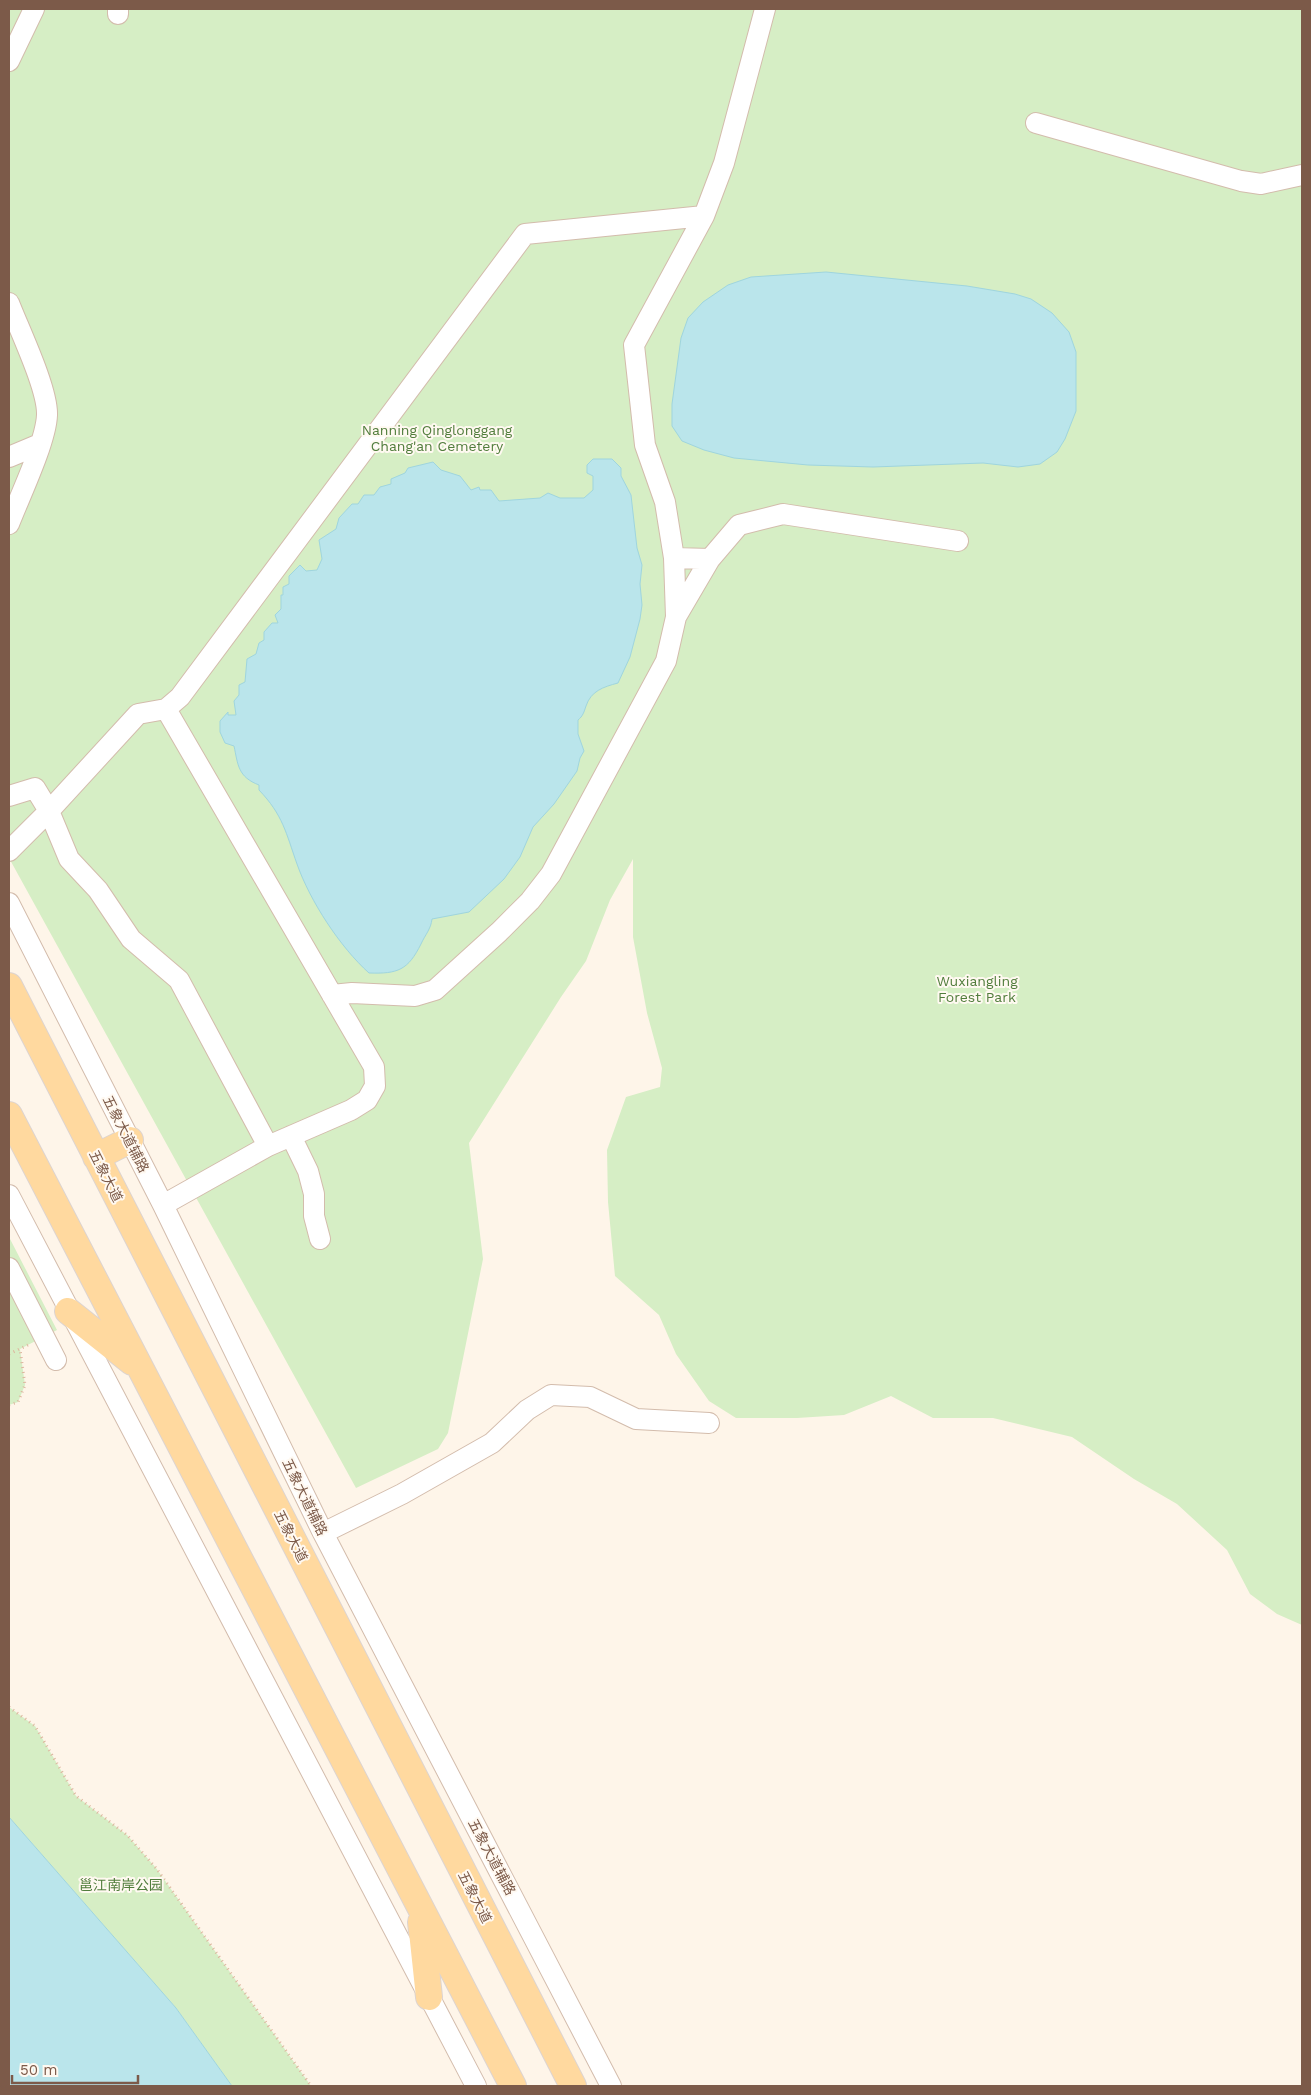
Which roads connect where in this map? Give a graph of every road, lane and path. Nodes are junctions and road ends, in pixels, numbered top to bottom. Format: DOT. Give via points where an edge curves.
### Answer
graph roads {
  1 [pos="34,9"];
  2 [pos="766,9"];
  3 [pos="9,61"];
  4 [pos="1036,122"];
  5 [pos="1302,175"];
  6 [pos="704,216"];
  7 [pos="9,303"];
  8 [pos="40,444"];
  9 [pos="9,457"];
  10 [pos="9,524"];
  11 [pos="958,541"];
  12 [pos="674,558"];
  13 [pos="710,559"];
  14 [pos="676,617"];
  15 [pos="166,709"];
  16 [pos="9,796"];
  17 [pos="49,811"];
  18 [pos="9,851"];
  19 [pos="9,903"];
  20 [pos="9,986"];
  21 [pos="332,995"];
  22 [pos="9,1115"];
  23 [pos="291,1136"];
  24 [pos="130,1140"];
  25 [pos="268,1146"];
  26 [pos="96,1157"];
  27 [pos="9,1195"];
  28 [pos="163,1205"];
  29 [pos="320,1239"];
  30 [pos="9,1268"];
  31 [pos="68,1311"];
  32 [pos="9,1354"];
  33 [pos="56,1360"];
  34 [pos="141,1370"];
  35 [pos="9,1405"];
  36 [pos="709,1423"];
  37 [pos="322,1533"];
  38 [pos="9,1707"];
  39 [pos="420,1906"];
  40 [pos="430,1997"];
  41 [pos="311,2086"];
  42 [pos="476,2086"];
  43 [pos="513,2086"];
  44 [pos="573,2086"];
  45 [pos="611,2086"];
  1 -- 3 [label="street"];
  2 -- 6 [label="street" via="724,163"];
  4 -- 5 [label="street" via="1241,181 1261,184"];
  6 -- 12 [label="street" via="634,345 645,445 665,502"];
  6 -- 15 [label="street" via="525,234 180,698"];
  7 -- 8 [label="street" via="44,393 47,416"];
  8 -- 9 [label="street"];
  8 -- 10 [label="street"];
  11 -- 13 [label="street" via="783,514 739,525"];
  12 -- 13 [label="street"];
  12 -- 14 [label="street"];
  13 -- 14 [label="street"];
  14 -- 21 [label="street" via="666,662 551,874 530,900 435,990 415,996"];
  15 -- 17 [label="street" via="138,714"];
  15 -- 21 [label="street"];
  16 -- 17 [label="street" via="35,788"];
  17 -- 18 [label="street"];
  17 -- 25 [label="street" via="69,859 98,890 131,939 179,980"];
  19 -- 24 [label="street, 五象大道辅路"];
  20 -- 26 [label="main road, 五象大道"];
  21 -- 23 [label="street" via="374,1067 375,1086 368,1100"];
  22 -- 34 [label="main road"];
  23 -- 25 [label="street"];
  23 -- 29 [label="street" via="308,1171"];
  24 -- 26 [label="main road"];
  24 -- 28 [label="street, 五象大道辅路"];
  25 -- 28 [label="street"];
  26 -- 44 [label="main road, 五象大道"];
  27 -- 31 [label="street"];
  28 -- 37 [label="street, 五象大道辅路"];
  30 -- 33 [label="street"];
  31 -- 34 [label="main road"];
  31 -- 40 [label="street"];
  32 -- 35 [label="path" via="20,1349 24,1384 18,1402"];
  34 -- 39 [label="main road"];
  36 -- 37 [label="street" via="636,1419 590,1397 551,1395 527,1410 492,1443 402,1494"];
  37 -- 45 [label="street, 五象大道辅路"];
  38 -- 41 [label="path" via="35,1726 76,1796 127,1836 156,1868"];
  39 -- 40 [label="main road"];
  39 -- 43 [label="main road"];
  40 -- 42 [label="street"];
}
